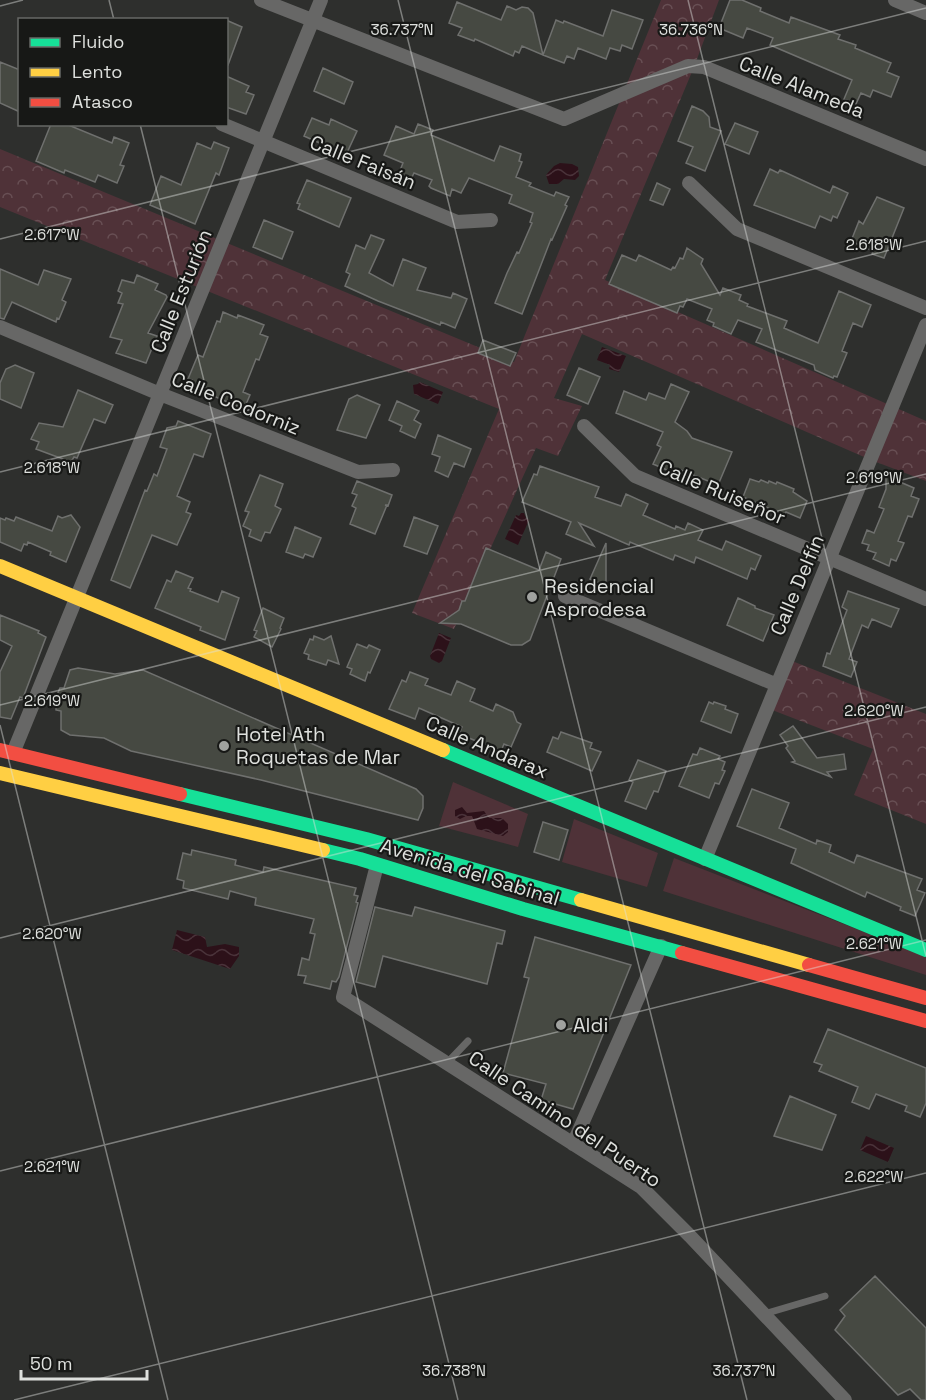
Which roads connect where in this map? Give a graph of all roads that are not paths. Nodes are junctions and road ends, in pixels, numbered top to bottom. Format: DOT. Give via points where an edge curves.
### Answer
graph roads {
  1 [pos="261,0"];
  2 [pos="321,0"];
  3 [pos="895,0"];
  4 [pos="926,13"];
  5 [pos="312,21"];
  6 [pos="227,126"];
  7 [pos="263,142"];
  8 [pos="926,159"];
  9 [pos="689,183"];
  10 [pos="491,220"];
  11 [pos="926,308"];
  12 [pos="926,325"];
  13 [pos="0,327"];
  14 [pos="160,394"];
  15 [pos="584,426"];
  16 [pos="393,470"];
  17 [pos="829,558"];
  18 [pos="0,566"];
  19 [pos="565,596"];
  20 [pos="77,597"];
  21 [pos="926,599"];
  22 [pos="777,685"];
  23 [pos="6,752"];
  24 [pos="0,773"];
  25 [pos="705,859"];
  26 [pos="377,864"];
  27 [pos="661,946"];
  28 [pos="926,950"];
  29 [pos="926,998"];
  30 [pos="926,1021"];
  31 [pos="468,1041"];
  32 [pos="446,1064"];
  33 [pos="573,1144"];
  34 [pos="825,1296"];
  35 [pos="763,1314"];
  36 [pos="844,1400"];
  1 -- 5 [label="street, Calle Alameda"];
  2 -- 5 [label="street, Calle Esturión"];
  3 -- 4 [label="street"];
  5 -- 7 [label="street, Calle Esturión"];
  5 -- 8 [label="street, Calle Alameda" via="564,119 688,66 704,67"];
  6 -- 7 [label="street, Calle Faisán"];
  7 -- 10 [label="street, Calle Faisán" via="457,222"];
  7 -- 14 [label="street, Calle Esturión"];
  9 -- 11 [label="street" via="737,229"];
  12 -- 17 [label="street, Calle Delfín"];
  13 -- 14 [label="street, Calle Codorniz"];
  14 -- 16 [label="street, Calle Codorniz" via="358,472"];
  14 -- 20 [label="street, Calle Esturión"];
  15 -- 17 [label="street, Calle Ruiseñor" via="636,476"];
  17 -- 21 [label="street, Calle Ruiseñor"];
  17 -- 22 [label="street, Calle Delfín"];
  18 -- 20 [label="street, Calle Andarax"];
  19 -- 22 [label="street"];
  20 -- 23 [label="street, Calle Esturión"];
  20 -- 25 [label="street, Calle Andarax"];
  22 -- 25 [label="street, Calle Delfín"];
  23 -- 29 [label="street, Avenida del Sabinal" via="366,839"];
  24 -- 26 [label="street, Avenida del Sabinal"];
  25 -- 28 [label="street, Calle Andarax"];
  26 -- 27 [label="street, Avenida del Sabinal"];
  26 -- 32 [label="street, Calle Camino del Puerto" via="344,997"];
  27 -- 30 [label="street, Avenida del Sabinal"];
  27 -- 33 [label="street"];
  31 -- 32 [label="lane"];
  32 -- 33 [label="street, Calle Camino del Puerto"];
  33 -- 35 [label="street, Calle Camino del Puerto" via="641,1187"];
  34 -- 35 [label="lane"];
  35 -- 36 [label="street, Calle Camino del Puerto"];
}
